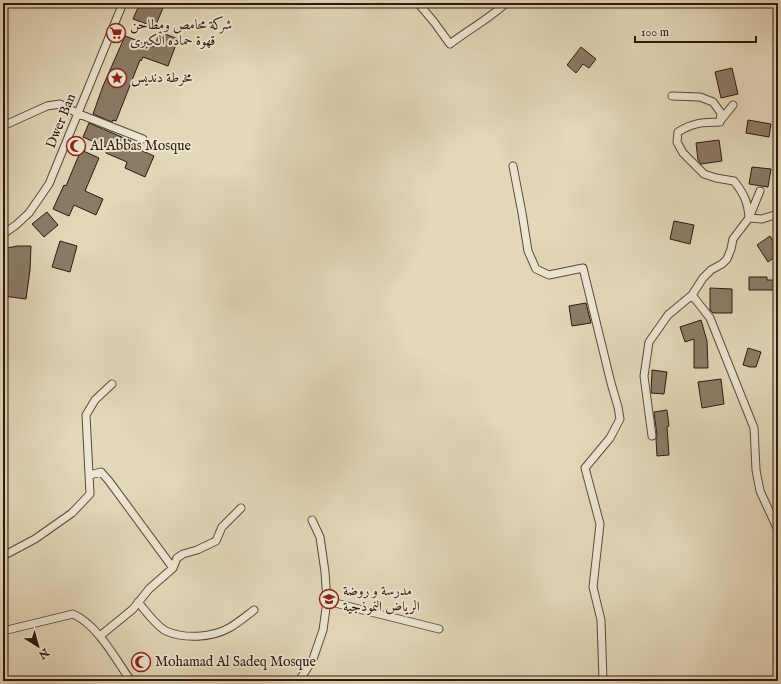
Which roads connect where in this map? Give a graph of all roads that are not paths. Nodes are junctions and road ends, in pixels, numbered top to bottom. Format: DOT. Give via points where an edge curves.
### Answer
graph roads {
  1 [pos="123,3"];
  2 [pos="418,3"];
  3 [pos="506,3"];
  4 [pos="672,96"];
  5 [pos="733,104"];
  6 [pos="78,114"];
  7 [pos="720,122"];
  8 [pos="3,126"];
  9 [pos="143,139"];
  10 [pos="512,166"];
  11 [pos="760,191"];
  12 [pos="778,214"];
  13 [pos="749,218"];
  14 [pos="3,234"];
  15 [pos="692,295"];
  16 [pos="112,384"];
  17 [pos="652,436"];
  18 [pos="90,475"];
  19 [pos="241,508"];
  20 [pos="312,520"];
  21 [pos="778,530"];
  22 [pos="3,556"];
  23 [pos="173,568"];
  24 [pos="326,601"];
  25 [pos="138,602"];
  26 [pos="254,610"];
  27 [pos="439,629"];
  28 [pos="3,631"];
  29 [pos="100,636"];
  30 [pos="131,681"];
  31 [pos="299,681"];
  32 [pos="603,681"];
  1 -- 6 [label="street, Dwer Ban"];
  2 -- 3 [label="street" via="450,44"];
  4 -- 7 [label="street" via="700,97 713,102 721,113"];
  5 -- 7 [label="street"];
  6 -- 8 [label="street" via="60,104 53,104"];
  6 -- 9 [label="street"];
  6 -- 14 [label="street, Dwer Ban" via="49,184 23,219"];
  7 -- 13 [label="street" via="688,125 678,132 677,142 683,153 704,174 734,181 749,205"];
  10 -- 32 [label="street" via="528,251 536,269 549,275 583,268 618,407 620,420 610,438 585,468 600,524 593,587 601,620"];
  11 -- 13 [label="street"];
  12 -- 13 [label="street" via="762,219"];
  13 -- 15 [label="street" via="733,239 727,259 710,270"];
  15 -- 17 [label="street" via="668,315 649,342 644,376"];
  15 -- 21 [label="street" via="710,318 754,428 756,470 760,490"];
  16 -- 18 [label="street" via="95,400 86,415"];
  18 -- 22 [label="street" via="90,494 72,513 35,539"];
  18 -- 23 [label="street" via="101,472"];
  19 -- 23 [label="street" via="222,527 216,542 183,554 177,558"];
  20 -- 24 [label="street" via="320,537"];
  23 -- 25 [label="street"];
  24 -- 27 [label="street"];
  24 -- 31 [label="street" via="323,630 313,659"];
  25 -- 26 [label="street" via="165,630 199,636 228,629"];
  25 -- 29 [label="street"];
  28 -- 29 [label="street" via="74,614"];
  29 -- 30 [label="street"];
}
